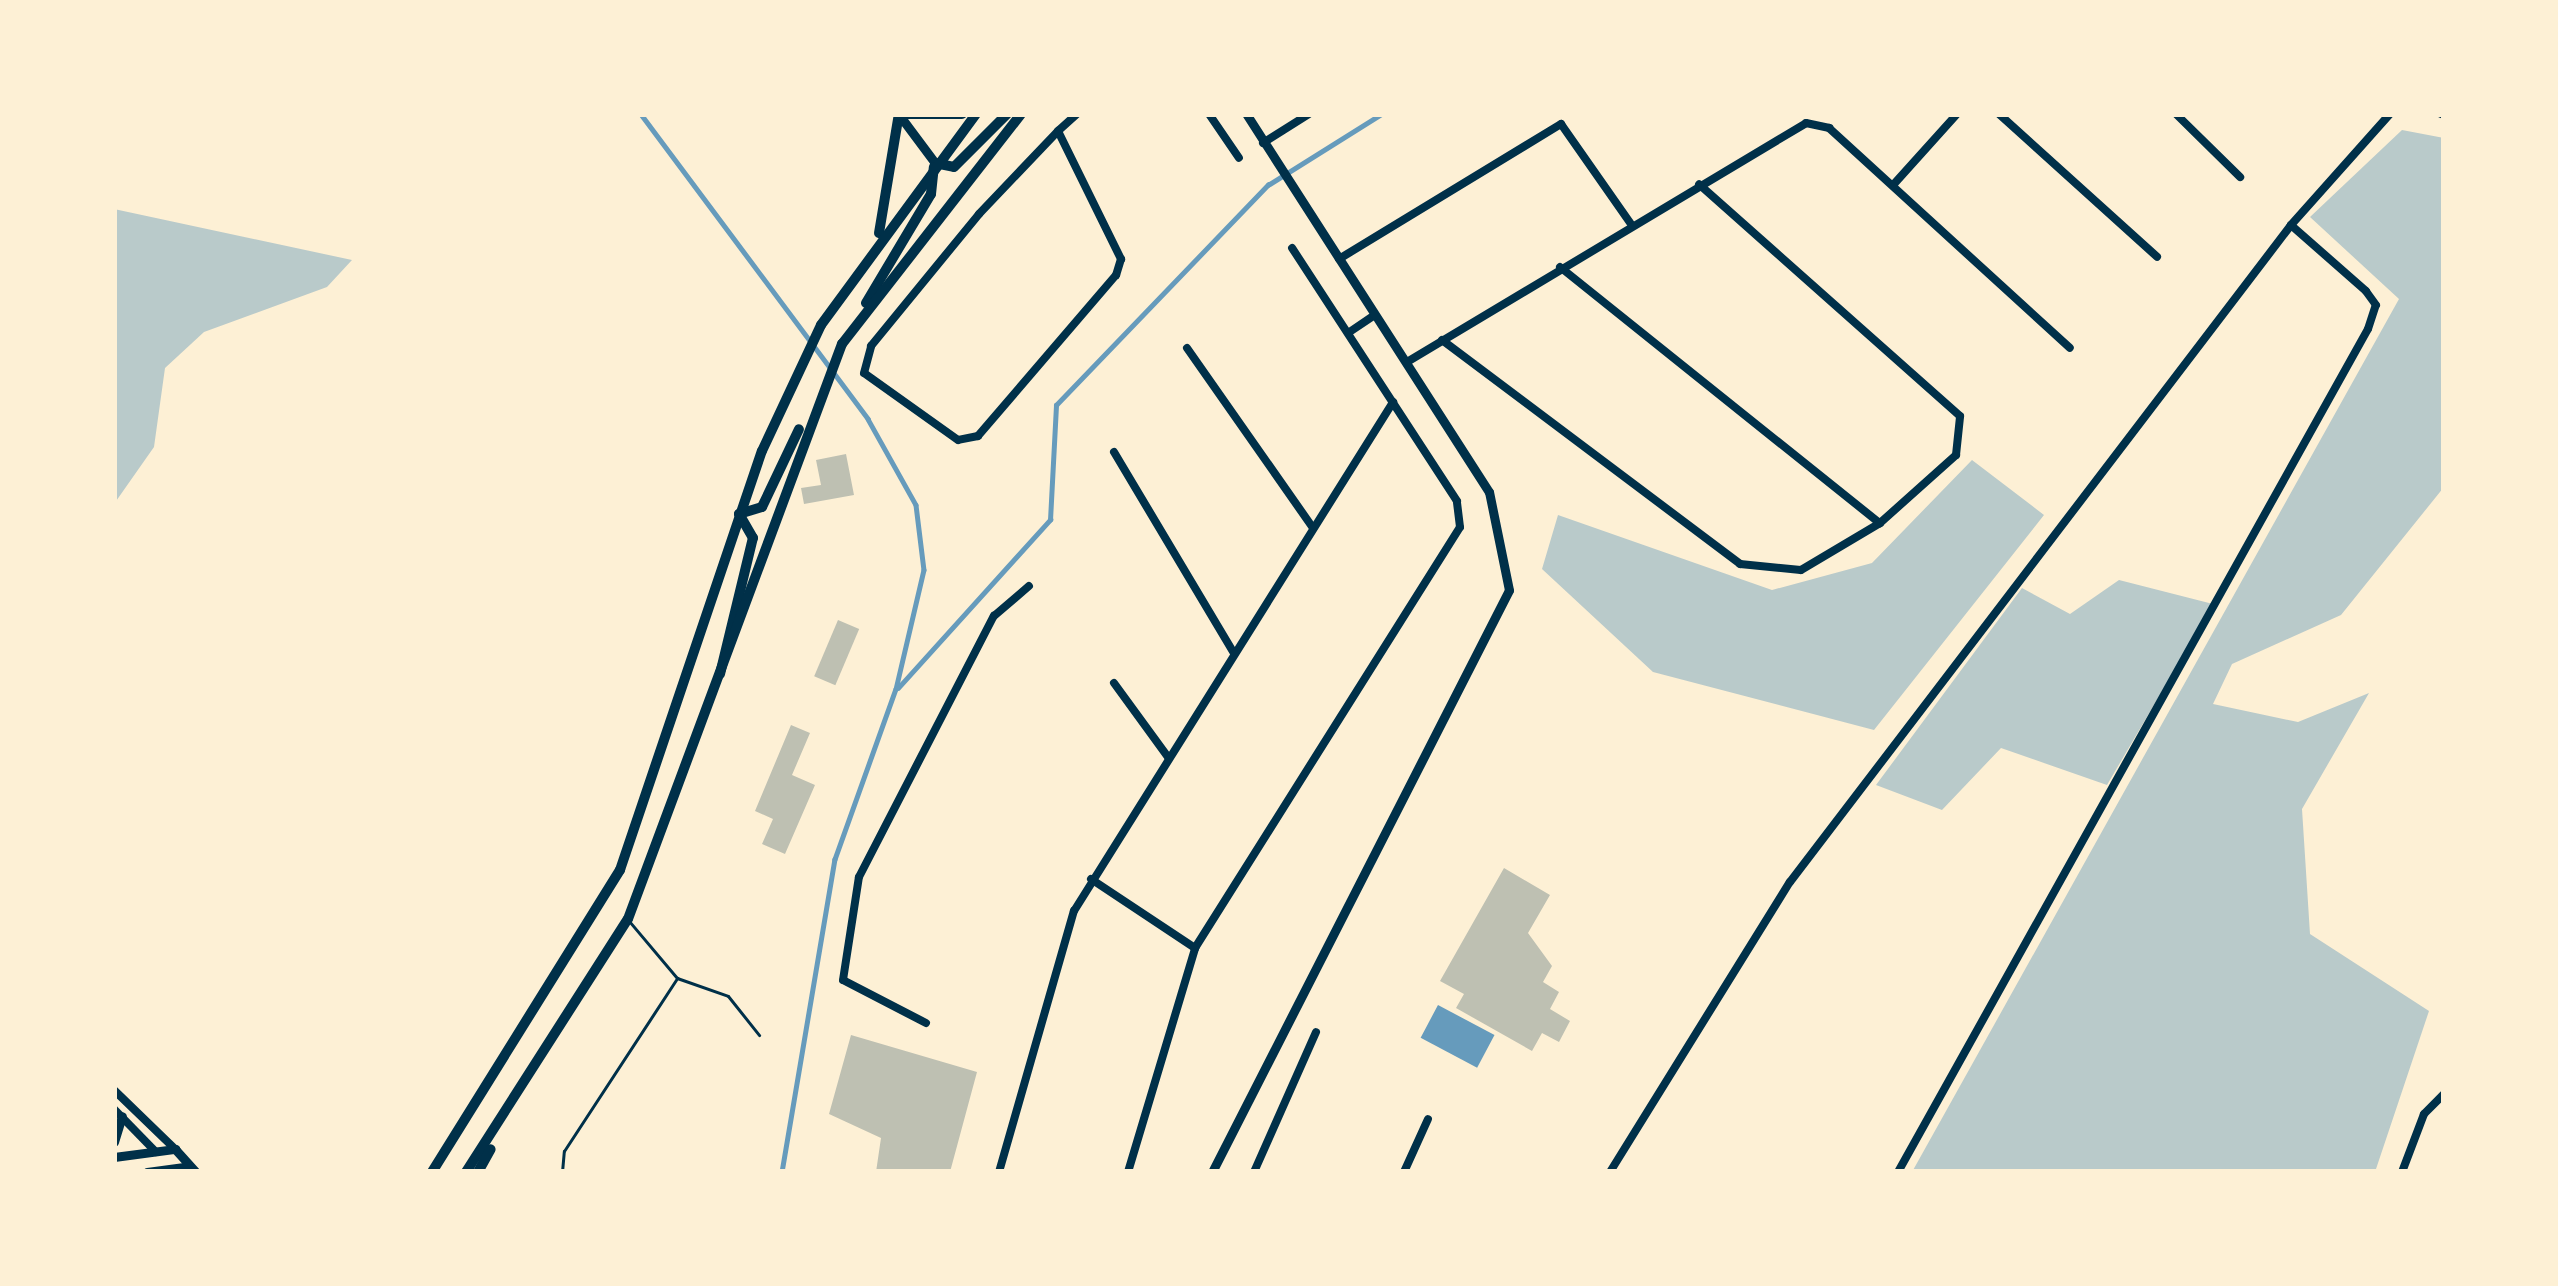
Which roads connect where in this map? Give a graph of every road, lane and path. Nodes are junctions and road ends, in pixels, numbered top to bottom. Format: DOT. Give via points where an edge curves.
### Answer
graph roads {
  1 [pos="900,114"];
  2 [pos="962,114"];
  3 [pos="976,114"];
  4 [pos="1007,114"];
  5 [pos="1021,114"];
  6 [pos="1077,114"];
  7 [pos="1209,114"];
  8 [pos="1246,114"];
  9 [pos="1309,114"];
  10 [pos="1957,114"];
  11 [pos="1999,114"];
  12 [pos="2176,114"];
  13 [pos="2390,114"];
  14 [pos="1058,131"];
  15 [pos="1263,142"];
  16 [pos="1239,158"];
  17 [pos="934,164"];
  18 [pos="2240,177"];
  19 [pos="1699,184"];
  20 [pos="1894,184"];
  21 [pos="1631,224"];
  22 [pos="2291,224"];
  23 [pos="874,247"];
  24 [pos="1292,248"];
  25 [pos="2157,257"];
  26 [pos="1336,261"];
  27 [pos="1559,267"];
  28 [pos="864,310"];
  29 [pos="1373,316"];
  30 [pos="1351,331"];
  31 [pos="1442,340"];
  32 [pos="1187,348"];
  33 [pos="2070,348"];
  34 [pos="1406,362"];
  35 [pos="1393,402"];
  36 [pos="810,407"];
  37 [pos="1114,452"];
  38 [pos="740,514"];
  39 [pos="1880,523"];
  40 [pos="1313,528"];
  41 [pos="1029,586"];
  42 [pos="1234,652"];
  43 [pos="720,682"];
  44 [pos="1114,683"];
  45 [pos="1168,757"];
  46 [pos="1090,879"];
  47 [pos="628,919"];
  48 [pos="1195,948"];
  49 [pos="676,978"];
  50 [pos="926,1023"];
  51 [pos="1316,1032"];
  52 [pos="759,1035"];
  53 [pos="114,1090"];
  54 [pos="2444,1094"];
  55 [pos="520,1099"];
  56 [pos="118,1112"];
  57 [pos="1428,1119"];
  58 [pos="114,1142"];
  59 [pos="175,1149"];
  60 [pos="157,1153"];
  61 [pos="114,1157"];
  62 [pos="193,1169"];
  63 [pos="173,1171"];
  64 [pos="147,1172"];
  65 [pos="432,1172"];
  66 [pos="466,1172"];
  67 [pos="478,1172"];
  68 [pos="562,1172"];
  69 [pos="999,1172"];
  70 [pos="1128,1172"];
  71 [pos="1212,1172"];
  72 [pos="1254,1172"];
  73 [pos="1404,1172"];
  74 [pos="1610,1172"];
  75 [pos="1898,1172"];
  76 [pos="2402,1172"];
  1 -- 2 [label="main road"];
  1 -- 17 [label="street"];
  1 -- 23 [label="main road" via="896,179"];
  3 -- 17 [label="main road"];
  4 -- 17 [label="main road" via="954,167"];
  5 -- 28 [label="main road"];
  6 -- 14 [label="street"];
  7 -- 16 [label="street"];
  8 -- 15 [label="street"];
  9 -- 15 [label="street"];
  10 -- 20 [label="street"];
  11 -- 25 [label="street"];
  12 -- 18 [label="street"];
  13 -- 22 [label="street"];
  14 -- 14 [label="street" via="1121,259 1117,275 978,436 958,440 863,373 871,346"];
  15 -- 26 [label="street"];
  17 -- 23 [label="main road"];
  17 -- 28 [label="main road" via="931,194"];
  19 -- 20 [label="street" via="1806,123 1828,128"];
  19 -- 21 [label="street"];
  19 -- 39 [label="street" via="1960,416 1956,455"];
  20 -- 33 [label="street"];
  21 -- 26 [label="street" via="1561,124"];
  21 -- 27 [label="street"];
  22 -- 74 [label="street" via="1790,882"];
  22 -- 75 [label="street" via="2366,291 2376,305 2368,329"];
  23 -- 38 [label="main road" via="821,325"];
  24 -- 30 [label="street"];
  26 -- 29 [label="street"];
  27 -- 31 [label="street"];
  27 -- 39 [label="street"];
  28 -- 36 [label="main road"];
  29 -- 30 [label="street"];
  29 -- 34 [label="street"];
  30 -- 35 [label="street"];
  31 -- 34 [label="street"];
  31 -- 39 [label="street" via="1766,573 1802,570"];
  32 -- 40 [label="street"];
  34 -- 71 [label="street" via="1489,492 1509,590"];
  35 -- 40 [label="street"];
  35 -- 48 [label="street" via="1457,502 1460,527"];
  36 -- 38 [label="main road" via="762,507"];
  36 -- 43 [label="main road"];
  37 -- 42 [label="street"];
  38 -- 43 [label="main road" via="753,538"];
  38 -- 65 [label="main road" via="620,870"];
  40 -- 42 [label="street"];
  41 -- 50 [label="street" via="994,616 859,877 843,980"];
  42 -- 45 [label="street"];
  43 -- 47 [label="main road"];
  44 -- 45 [label="street"];
  45 -- 46 [label="street"];
  46 -- 48 [label="street"];
  46 -- 69 [label="street"];
  47 -- 49 [label="lane"];
  47 -- 55 [label="main road"];
  48 -- 70 [label="street"];
  49 -- 52 [label="lane" via="728,996"];
  49 -- 68 [label="lane" via="564,1151"];
  51 -- 72 [label="street"];
  53 -- 59 [label="street"];
  54 -- 76 [label="street" via="2423,1114"];
  55 -- 66 [label="main road"];
  55 -- 67 [label="main road"];
  56 -- 58 [label="street"];
  56 -- 60 [label="street"];
  57 -- 73 [label="street"];
  59 -- 60 [label="street"];
  59 -- 62 [label="street"];
  60 -- 61 [label="street"];
  60 -- 63 [label="street"];
  62 -- 63 [label="street"];
  63 -- 64 [label="street"];
}
